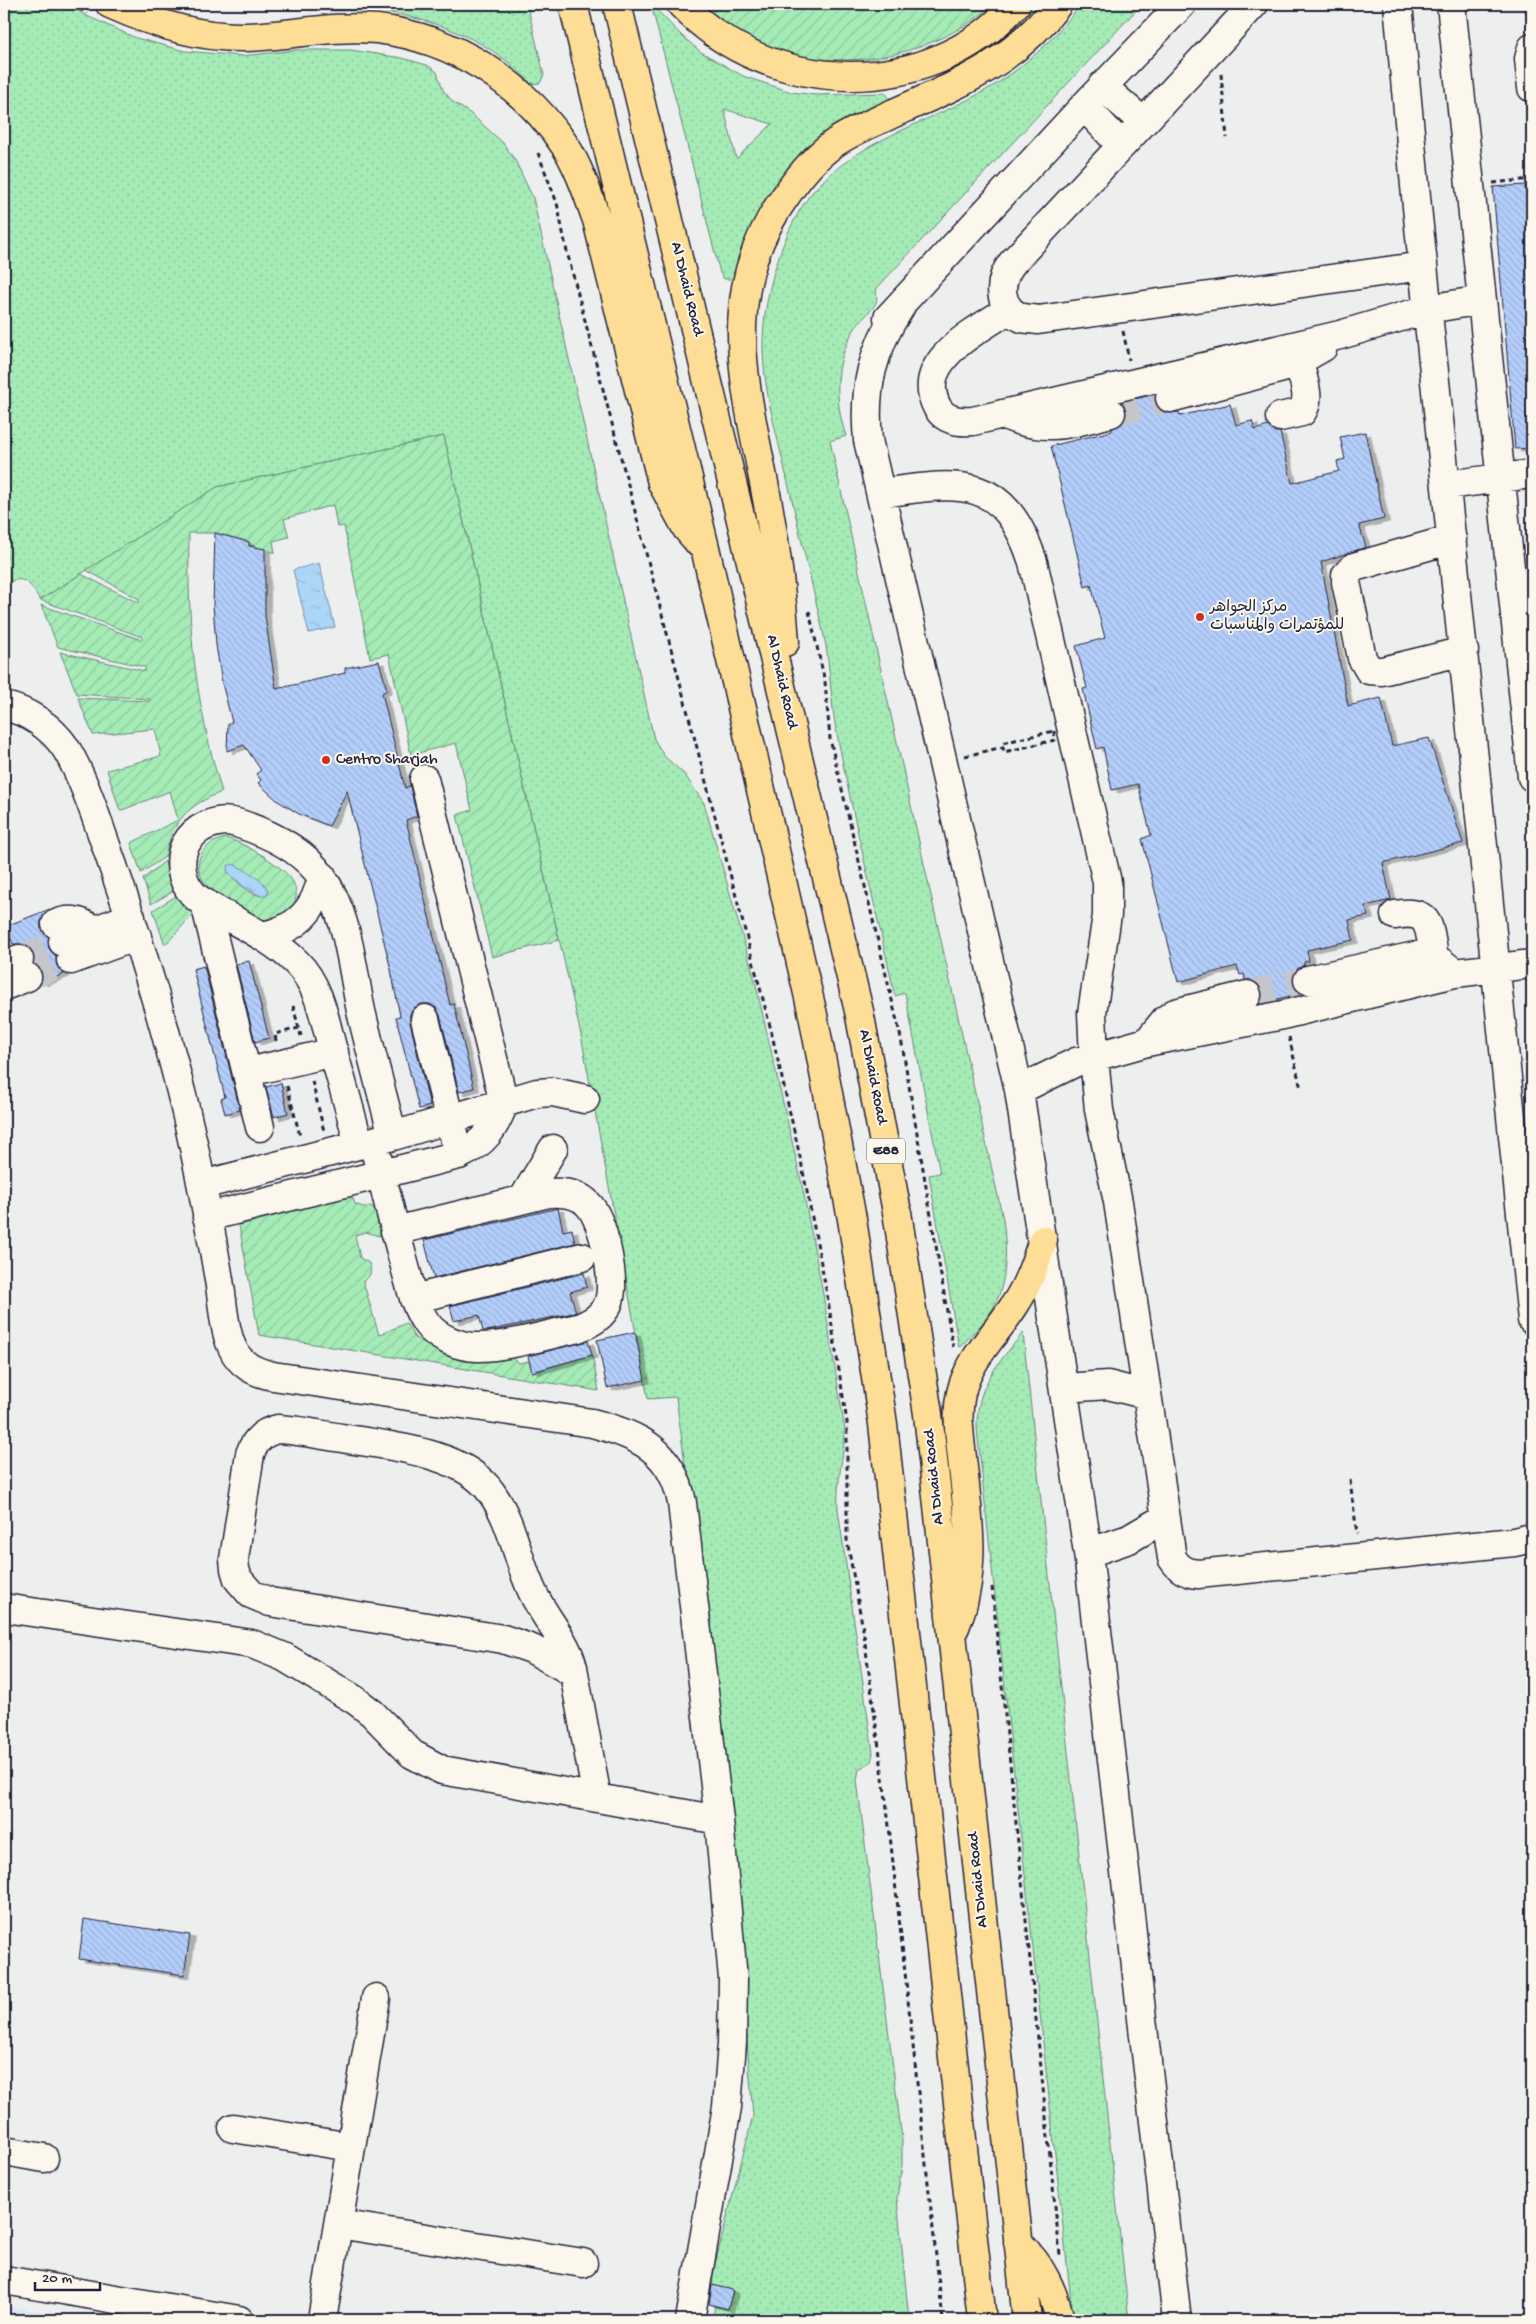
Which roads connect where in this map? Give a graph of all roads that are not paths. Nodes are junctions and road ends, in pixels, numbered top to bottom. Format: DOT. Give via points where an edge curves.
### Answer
graph roads {
  1 [pos="573,4"];
  2 [pos="617,4"];
  3 [pos="681,4"];
  4 [pos="1016,4"];
  5 [pos="1058,4"];
  6 [pos="1182,4"];
  7 [pos="1254,4"];
  8 [pos="1398,4"];
  9 [pos="1451,4"];
  10 [pos="102,10"];
  11 [pos="1532,48"];
  12 [pos="1102,86"];
  13 [pos="1532,88"];
  14 [pos="1084,106"];
  15 [pos="1143,122"];
  16 [pos="1121,145"];
  17 [pos="1423,266"];
  18 [pos="1482,300"];
  19 [pos="1010,309"];
  20 [pos="1428,309"];
  21 [pos="1340,334"];
  22 [pos="1299,362"];
  23 [pos="1170,398"];
  24 [pos="1111,413"];
  25 [pos="1002,414"];
  26 [pos="1280,417"];
  27 [pos="1532,474"];
  28 [pos="1501,478"];
  29 [pos="1447,485"];
  30 [pos="881,493"];
  31 [pos="1452,539"];
  32 [pos="706,552"];
  33 [pos="1464,651"];
  34 [pos="785,699"];
  35 [pos="4,706"];
  36 [pos="1532,777"];
  37 [pos="424,779"];
  38 [pos="322,876"];
  39 [pos="205,903"];
  40 [pos="1395,915"];
  41 [pos="134,926"];
  42 [pos="262,936"];
  43 [pos="1434,957"];
  44 [pos="1532,964"];
  45 [pos="1496,970"];
  46 [pos="1455,973"];
  47 [pos="1308,980"];
  48 [pos="1248,995"];
  49 [pos="425,1019"];
  50 [pos="1147,1042"];
  51 [pos="332,1045"];
  52 [pos="1094,1057"];
  53 [pos="246,1066"];
  54 [pos="1019,1090"];
  55 [pos="585,1099"];
  56 [pos="504,1103"];
  57 [pos="450,1120"];
  58 [pos="260,1127"];
  59 [pos="375,1141"];
  60 [pos="553,1149"];
  61 [pos="459,1155"];
  62 [pos="382,1175"];
  63 [pos="202,1185"];
  64 [pos="523,1199"];
  65 [pos="207,1217"];
  66 [pos="395,1231"];
  67 [pos="1043,1240"];
  68 [pos="582,1257"];
  69 [pos="414,1299"];
  70 [pos="1532,1320"];
  71 [pos="1064,1388"];
  72 [pos="1147,1395"];
  73 [pos="1165,1518"];
  74 [pos="1532,1538"];
  75 [pos="1088,1553"];
  76 [pos="4,1608"];
  77 [pos="952,1635"];
  78 [pos="574,1673"];
  79 [pos="597,1798"];
  80 [pos="719,1820"];
  81 [pos="376,1998"];
  82 [pos="233,2128"];
  83 [pos="351,2147"];
  84 [pos="4,2151"];
  85 [pos="44,2158"];
  86 [pos="338,2224"];
  87 [pos="1018,2242"];
  88 [pos="583,2263"];
  89 [pos="4,2280"];
  90 [pos="131,2311"];
  91 [pos="239,2320"];
  92 [pos="322,2320"];
  93 [pos="690,2320"];
  94 [pos="982,2320"];
  95 [pos="1027,2320"];
  96 [pos="1060,2320"];
  97 [pos="1177,2320"];
  1 -- 32 [label="highway"];
  2 -- 34 [label="highway, Al Dhaid Road / E88"];
  3 -- 4 [label="highway" via="709,29 754,56 802,72 852,77 901,72 948,55 991,28"];
  5 -- 34 [label="highway" via="1029,37 989,69 836,142 784,197 755,254 742,307 743,369 778,565 783,609"];
  6 -- 12 [label="street"];
  7 -- 15 [label="street"];
  8 -- 17 [label="street"];
  9 -- 18 [label="street"];
  10 -- 32 [label="highway" via="217,36 244,37 338,28 376,29 414,36 451,49 485,67 517,90 544,117 584,183 662,483 686,529"];
  11 -- 13 [label="street" via="1528,59"];
  12 -- 14 [label="street"];
  12 -- 15 [label="street"];
  14 -- 16 [label="street"];
  14 -- 30 [label="street" via="901,306 880,341 869,380 866,420"];
  15 -- 16 [label="street"];
  16 -- 19 [label="street" via="1004,273 1002,292"];
  17 -- 19 [label="street" via="1038,320 1022,318"];
  17 -- 20 [label="street"];
  18 -- 20 [label="street"];
  18 -- 28 [label="street"];
  19 -- 25 [label="street" via="953,347 942,358 932,382 932,396 938,409 949,419 974,421"];
  20 -- 21 [label="street"];
  20 -- 29 [label="street"];
  21 -- 22 [label="street"];
  21 -- 25 [label="street"];
  22 -- 23 [label="street"];
  22 -- 26 [label="street" via="1306,405 1302,412"];
  24 -- 25 [label="street" via="1048,427"];
  27 -- 28 [label="street"];
  28 -- 29 [label="street"];
  28 -- 36 [label="street"];
  29 -- 31 [label="street"];
  30 -- 52 [label="street" via="940,485 976,490 1006,510 1026,540 1107,882 1107,915 1092,1013"];
  30 -- 54 [label="street"];
  31 -- 33 [label="street"];
  31 -- 33 [label="street" via="1354,567 1346,575 1346,582 1362,658 1368,670 1382,671"];
  32 -- 94 [label="highway" via="813,1015 866,1302 884,1434"];
  33 -- 45 [label="street"];
  34 -- 77 [label="highway, Al Dhaid Road / E88" via="859,1011 897,1212 928,1414"];
  35 -- 41 [label="street" via="32,717 50,730 64,747 75,766"];
  37 -- 56 [label="street"];
  38 -- 39 [label="street" via="293,849 275,839 243,825 219,821 198,830 185,845 182,855 182,875 186,885"];
  38 -- 42 [label="street" via="316,899 303,918 278,934"];
  38 -- 59 [label="street" via="345,932 362,1013"];
  39 -- 42 [label="street"];
  39 -- 53 [label="street"];
  40 -- 43 [label="street" via="1414,913 1424,918"];
  41 -- 41 [label="street" via="63,942 96,930"];
  41 -- 63 [label="street" via="168,1043"];
  42 -- 51 [label="street" via="306,973 318,997"];
  43 -- 46 [label="street"];
  43 -- 47 [label="street" via="1414,955"];
  44 -- 45 [label="street"];
  45 -- 46 [label="street"];
  45 -- 70 [label="street"];
  46 -- 50 [label="street" via="1283,1015"];
  48 -- 50 [label="street" via="1175,1013"];
  49 -- 57 [label="street"];
  50 -- 52 [label="street"];
  51 -- 53 [label="street"];
  51 -- 59 [label="street"];
  52 -- 54 [label="street" via="1057,1070"];
  52 -- 72 [label="street" via="1099,1110 1118,1202"];
  53 -- 58 [label="street"];
  54 -- 67 [label="street"];
  55 -- 56 [label="street" via="553,1092 537,1093"];
  56 -- 57 [label="street"];
  56 -- 61 [label="street" via="484,1140"];
  57 -- 59 [label="street"];
  57 -- 61 [label="street"];
  59 -- 62 [label="street"];
  59 -- 63 [label="street"];
  60 -- 64 [label="street"];
  61 -- 62 [label="street"];
  62 -- 65 [label="street"];
  62 -- 66 [label="street"];
  63 -- 65 [label="street"];
  64 -- 66 [label="street"];
  64 -- 69 [label="street" via="562,1192 588,1203 596,1214 611,1280 608,1305 600,1315 578,1328 477,1347 442,1337 428,1325"];
  65 -- 80 [label="street" via="228,1335 239,1358 248,1368 273,1376 592,1423 632,1436 663,1457 676,1479 682,1503"];
  66 -- 69 [label="street"];
  67 -- 71 [label="street"];
  67 -- 77 [label="highway" via="1032,1275 971,1367 961,1393 959,1420 971,1554 966,1594"];
  68 -- 69 [label="street"];
  71 -- 72 [label="street" via="1108,1385"];
  71 -- 75 [label="street"];
  72 -- 73 [label="street"];
  73 -- 74 [label="street" via="1172,1558 1178,1567 1198,1574"];
  73 -- 75 [label="street" via="1130,1539"];
  75 -- 97 [label="street"];
  76 -- 79 [label="street" via="260,1647 284,1657 355,1700 412,1754 427,1763 459,1773"];
  77 -- 87 [label="highway, Al Dhaid Road / E88"];
  78 -- 78 [label="street" via="556,1631 530,1588 508,1522 480,1478 448,1462 410,1450 286,1430 270,1431 257,1440 250,1454 234,1559 238,1579 251,1594 270,1602 503,1639 532,1649"];
  78 -- 79 [label="street"];
  79 -- 80 [label="street"];
  80 -- 93 [label="street" via="733,1979 732,2043 727,2107"];
  81 -- 83 [label="street"];
  82 -- 83 [label="street"];
  83 -- 86 [label="street"];
  84 -- 85 [label="street"];
  86 -- 88 [label="street"];
  86 -- 92 [label="street"];
  87 -- 95 [label="highway, Al Dhaid Road / E88"];
  87 -- 96 [label="highway" via="1035,2259 1047,2279"];
  89 -- 90 [label="street"];
  90 -- 91 [label="street"];
}
